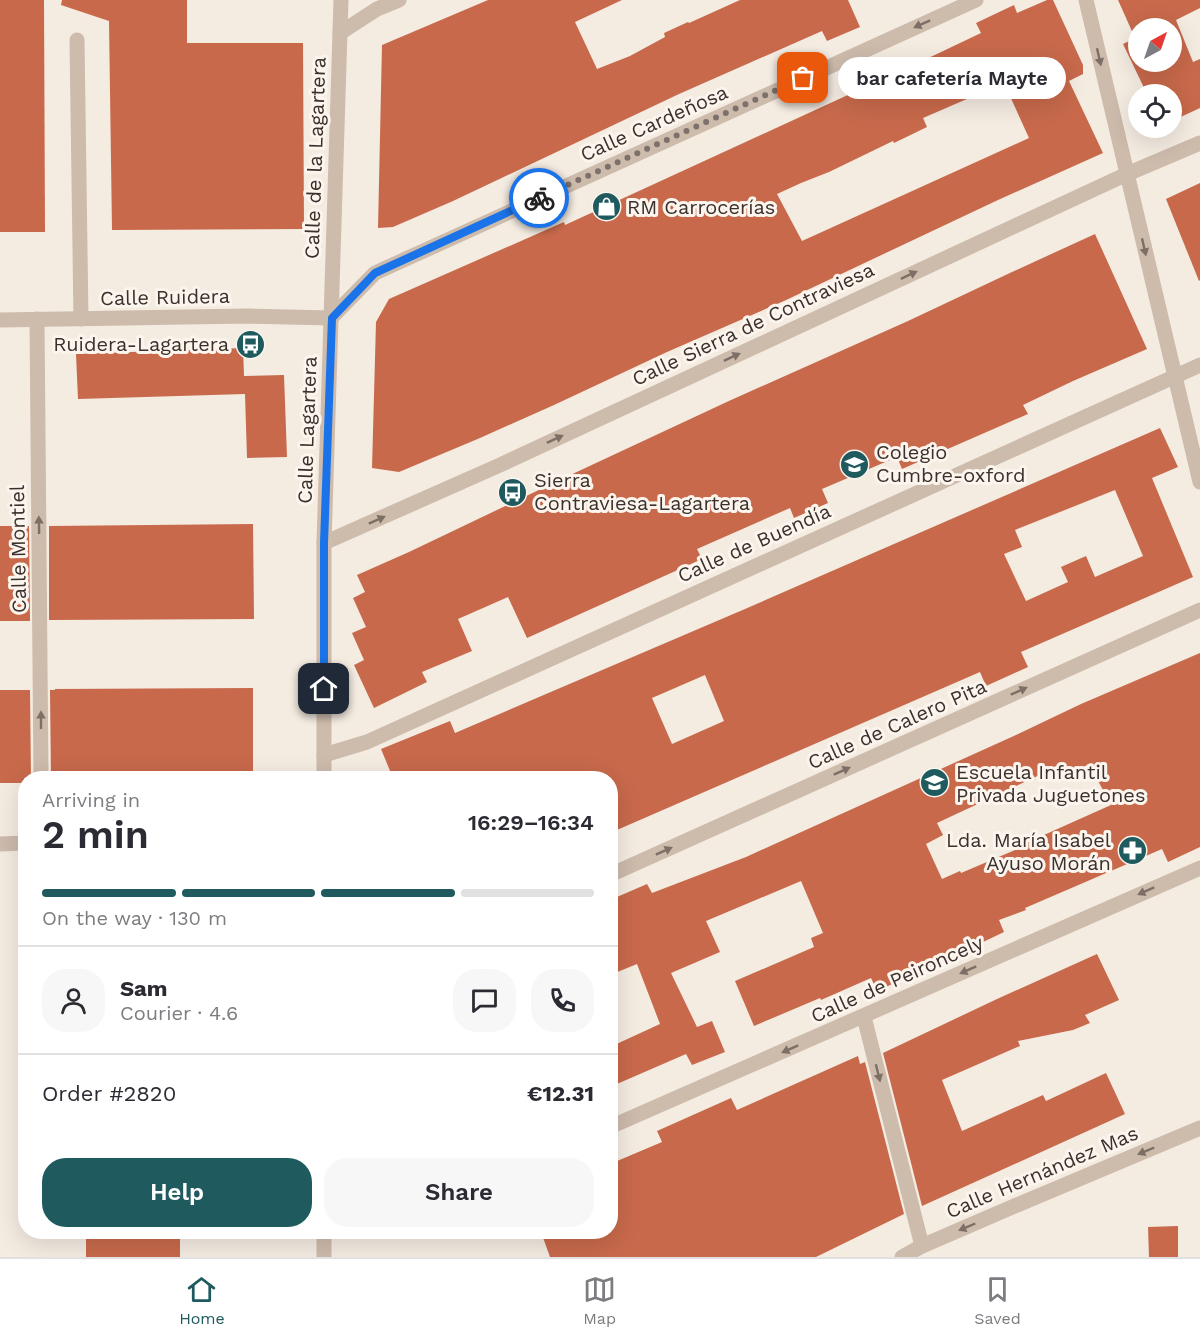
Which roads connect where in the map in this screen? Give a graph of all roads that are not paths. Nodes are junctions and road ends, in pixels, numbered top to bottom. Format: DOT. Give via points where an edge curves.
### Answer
graph roads {
  1 [pos="341,0"];
  2 [pos="399,0"];
  3 [pos="976,0"];
  4 [pos="1086,0"];
  5 [pos="340,33"];
  6 [pos="77,40"];
  7 [pos="1200,143"];
  8 [pos="1127,174"];
  9 [pos="332,318"];
  10 [pos="81,319"];
  11 [pos="0,320"];
  12 [pos="38,320"];
  13 [pos="1200,365"];
  14 [pos="1175,376"];
  15 [pos="1200,482"];
  16 [pos="324,543"];
  17 [pos="1200,610"];
  18 [pos="324,755"];
  19 [pos="41,771"];
  20 [pos="324,771"];
  21 [pos="18,843"];
  22 [pos="0,844"];
  23 [pos="1200,868"];
  24 [pos="618,871"];
  25 [pos="864,1017"];
  26 [pos="618,1124"];
  27 [pos="1200,1128"];
  28 [pos="324,1239"];
  29 [pos="922,1246"];
  30 [pos="324,1257"];
  31 [pos="902,1257"];
  1 -- 5 [label="street, Calle de la Lagartera"];
  2 -- 5 [label="street"];
  3 -- 9 [label="street, Calle Cardeñosa, one-way" via="375,273"];
  4 -- 8 [label="street, one-way"];
  5 -- 9 [label="street, Calle de la Lagartera"];
  6 -- 10 [label="street"];
  7 -- 8 [label="street, Calle Sierra de Contraviesa"];
  8 -- 14 [label="street, one-way"];
  16 -- 8 [label="street, Calle Sierra de Contraviesa, one-way"];
  9 -- 10 [label="street, Calle Ruidera"];
  9 -- 16 [label="street, Calle Lagartera"];
  10 -- 12 [label="street, Calle Ruidera"];
  11 -- 12 [label="street, Calle Ruidera"];
  19 -- 12 [label="street, Calle Montiel, one-way"];
  13 -- 14 [label="street, Calle de Buendía"];
  14 -- 15 [label="street"];
  14 -- 18 [label="street, Calle de Buendía" via="367,742"];
  16 -- 18 [label="street"];
  24 -- 17 [label="street, Calle de Calero Pita, one-way"];
  18 -- 20 [label="street"];
  21 -- 22 [label="street"];
  23 -- 25 [label="street, Calle de Peironcely, one-way"];
  25 -- 26 [label="street, Calle de Peironcely, one-way"];
  25 -- 29 [label="street, one-way"];
  27 -- 29 [label="street, Calle Hernández Mas, one-way"];
  28 -- 30 [label="street"];
  29 -- 31 [label="street, Calle Hernández Mas"];
}
